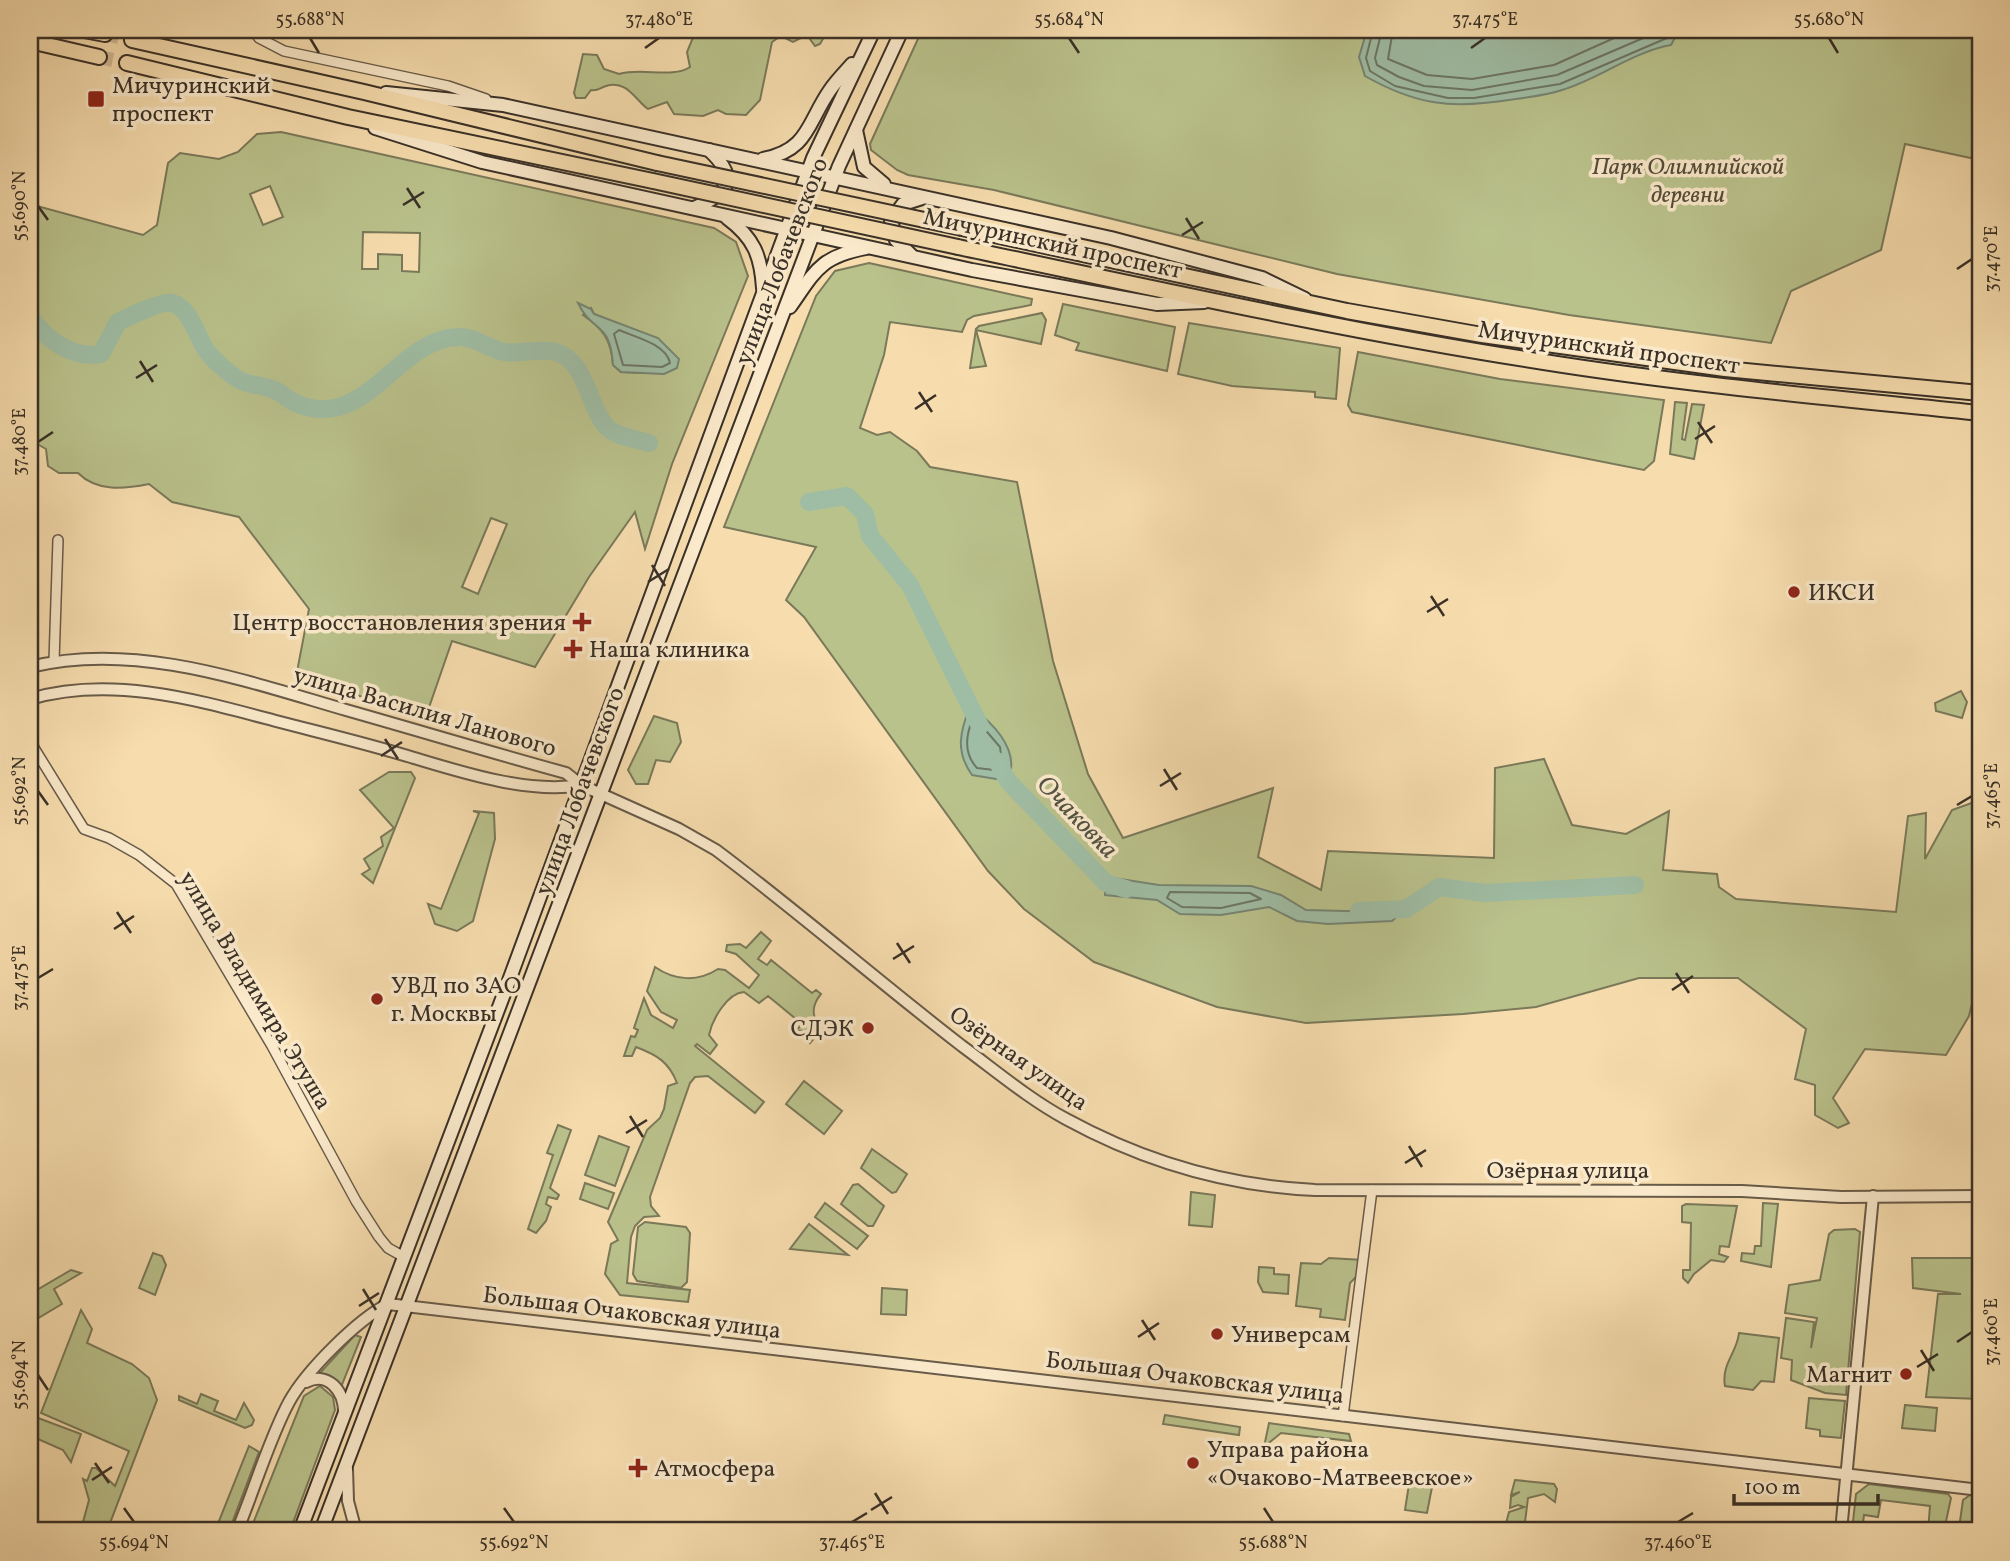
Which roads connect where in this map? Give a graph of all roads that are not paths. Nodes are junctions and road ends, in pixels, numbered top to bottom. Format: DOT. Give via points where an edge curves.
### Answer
graph roads {
  1 [pos="84,30"];
  2 [pos="253,30"];
  3 [pos="874,30"];
  4 [pos="902,30"];
  5 [pos="105,34"];
  6 [pos="132,40"];
  7 [pos="30,41"];
  8 [pos="861,53"];
  9 [pos="99,57"];
  10 [pos="127,63"];
  11 [pos="364,92"];
  12 [pos="503,105"];
  13 [pos="348,117"];
  14 [pos="856,130"];
  15 [pos="709,150"];
  16 [pos="759,160"];
  17 [pos="808,173"];
  18 [pos="834,178"];
  19 [pos="903,192"];
  20 [pos="926,197"];
  21 [pos="693,208"];
  22 [pos="722,214"];
  23 [pos="788,229"];
  24 [pos="813,234"];
  25 [pos="873,247"];
  26 [pos="912,255"];
  27 [pos="764,295"];
  28 [pos="1308,301"];
  29 [pos="1219,302"];
  30 [pos="780,322"];
  31 [pos="1980,393"];
  32 [pos="1980,413"];
  33 [pos="58,540"];
  34 [pos="54,661"];
  35 [pos="30,667"];
  36 [pos="30,699"];
  37 [pos="30,734"];
  38 [pos="581,785"];
  39 [pos="602,793"];
  40 [pos="1372,1190"];
  41 [pos="1873,1195"];
  42 [pos="1980,1196"];
  43 [pos="404,1257"];
  44 [pos="387,1304"];
  45 [pos="405,1307"];
  46 [pos="304,1384"];
  47 [pos="344,1412"];
  48 [pos="1343,1416"];
  49 [pos="351,1453"];
  50 [pos="1848,1475"];
  51 [pos="1980,1490"];
  52 [pos="237,1531"];
  53 [pos="300,1531"];
  54 [pos="321,1531"];
  55 [pos="356,1531"];
  56 [pos="1841,1531"];
  1 -- 5 [label="main road"];
  2 -- 12 [label="street" via="284,51 448,86"];
  3 -- 8 [label="main road, улица Лобачевского"];
  4 -- 14 [label="main road, улица Лобачевского"];
  6 -- 11 [label="main road, Мичуринский проспект"];
  7 -- 9 [label="main road"];
  8 -- 16 [label="main road" via="830,89 804,138 780,156"];
  8 -- 17 [label="main road, улица Лобачевского"];
  10 -- 13 [label="main road, Мичуринский проспект"];
  11 -- 12 [label="main road"];
  11 -- 28 [label="main road, Мичуринский проспект, bridge" via="657,163"];
  12 -- 15 [label="main road"];
  13 -- 21 [label="main road" via="482,162"];
  13 -- 29 [label="main road, Мичуринский проспект, bridge"];
  14 -- 18 [label="main road, улица Лобачевского"];
  14 -- 19 [label="main road" via="868,173"];
  15 -- 16 [label="main road"];
  15 -- 21 [label="main road" via="726,171 727,184 720,195"];
  16 -- 17 [label="main road"];
  17 -- 18 [label="main road"];
  17 -- 23 [label="main road, улица Лобачевского"];
  18 -- 19 [label="main road"];
  18 -- 24 [label="main road, улица Лобачевского"];
  19 -- 20 [label="main road"];
  20 -- 26 [label="main road" via="903,204 891,220 895,240"];
  20 -- 28 [label="main road" via="1262,278"];
  21 -- 22 [label="main road"];
  22 -- 23 [label="main road"];
  22 -- 27 [label="main road" via="753,242 762,260"];
  23 -- 24 [label="main road"];
  23 -- 27 [label="main road, улица Лобачевского"];
  24 -- 25 [label="main road"];
  24 -- 30 [label="main road, улица Лобачевского"];
  25 -- 26 [label="main road"];
  25 -- 30 [label="main road" via="828,260"];
  26 -- 29 [label="main road" via="1157,304"];
  27 -- 38 [label="main road, улица Лобачевского"];
  28 -- 31 [label="main road, Мичуринский проспект" via="1347,311 1725,369"];
  29 -- 32 [label="main road, Мичуринский проспект" via="1547,363 1755,391"];
  30 -- 39 [label="main road, улица Лобачевского"];
  33 -- 34 [label="street"];
  34 -- 35 [label="street, улица Василия Ланового"];
  34 -- 38 [label="street, улица Василия Ланового" via="104,658 160,663 274,689 566,773"];
  36 -- 38 [label="street, улица Василия Ланового" via="103,689 163,695 468,774 559,789"];
  37 -- 43 [label="street, улица Владимира Этуша" via="84,829 139,855 176,884 356,1201 388,1248"];
  38 -- 39 [label="street, Озёрная улица"];
  38 -- 43 [label="main road, улица Лобачевского"];
  39 -- 40 [label="street, Озёрная улица" via="716,850 992,1069 1082,1128 1156,1160 1229,1180 1284,1188"];
  39 -- 45 [label="main road, улица Лобачевского"];
  40 -- 41 [label="street, Озёрная улица"];
  40 -- 48 [label="street"];
  41 -- 42 [label="street, Озёрная улица"];
  41 -- 50 [label="street"];
  43 -- 44 [label="main road, улица Лобачевского"];
  44 -- 45 [label="street, Большая Очаковская улица"];
  44 -- 46 [label="street" via="367,1315"];
  44 -- 47 [label="main road, улица Лобачевского"];
  45 -- 48 [label="street, Большая Очаковская улица"];
  45 -- 49 [label="main road, улица Лобачевского"];
  46 -- 47 [label="street" via="322,1379 332,1383 344,1402"];
  46 -- 52 [label="street" via="290,1401"];
  47 -- 53 [label="main road, улица Лобачевского"];
  48 -- 50 [label="street, Большая Очаковская улица"];
  49 -- 54 [label="main road, улица Лобачевского"];
  49 -- 55 [label="street" via="346,1484"];
  50 -- 51 [label="street, Большая Очаковская улица"];
  50 -- 56 [label="street"];
}
